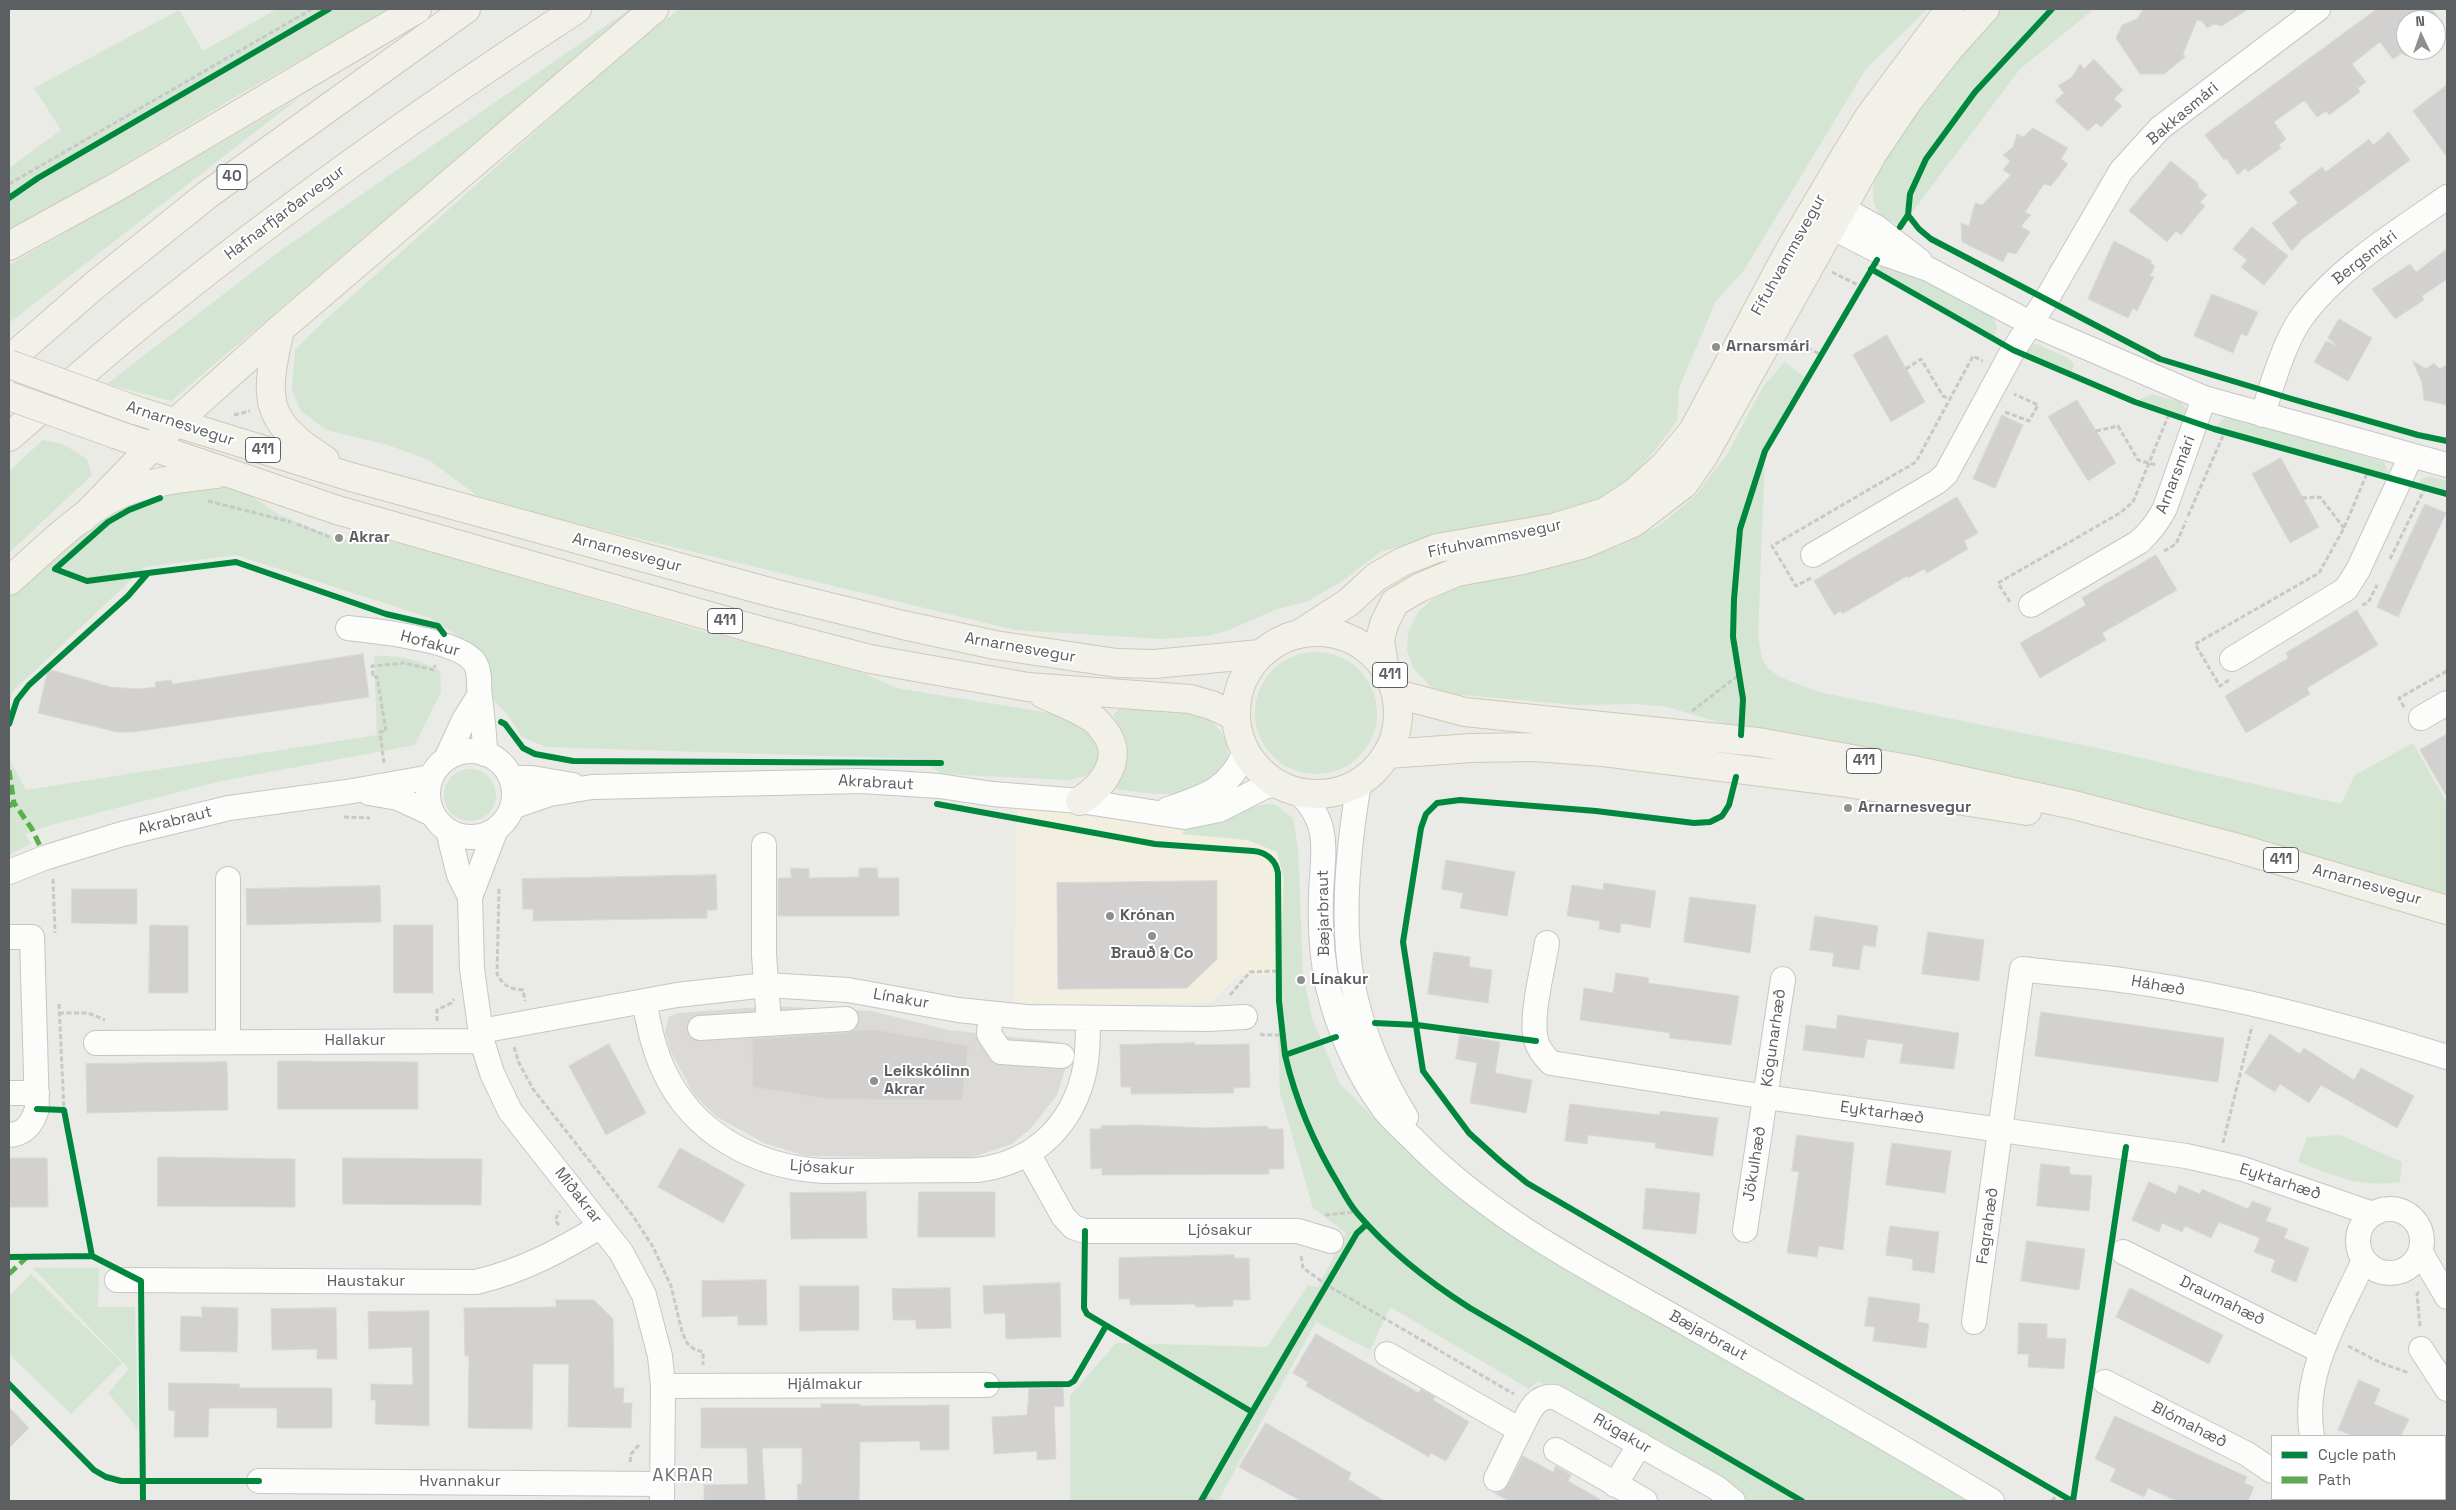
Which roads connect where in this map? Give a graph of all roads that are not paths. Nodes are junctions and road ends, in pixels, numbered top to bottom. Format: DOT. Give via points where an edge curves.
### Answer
graph roads {
  1 [pos="417,9"];
  2 [pos="466,9"];
  3 [pos="577,9"];
  4 [pos="654,9"];
  5 [pos="1950,9"];
  6 [pos="1985,9"];
  7 [pos="2318,9"];
  8 [pos="2447,197"];
  9 [pos="1825,212"];
  10 [pos="9,246"];
  11 [pos="2030,323"];
  12 [pos="280,328"];
  13 [pos="9,360"];
  14 [pos="9,364"];
  15 [pos="9,396"];
  16 [pos="2204,398"];
  17 [pos="2263,415"];
  18 [pos="176,422"];
  19 [pos="9,437"];
  20 [pos="151,448"];
  21 [pos="2411,456"];
  22 [pos="2447,465"];
  23 [pos="225,474"];
  24 [pos="352,477"];
  25 [pos="83,518"];
  26 [pos="1813,555"];
  27 [pos="9,582"];
  28 [pos="2032,605"];
  29 [pos="348,628"];
  30 [pos="1302,633"];
  31 [pos="1260,654"];
  32 [pos="2232,659"];
  33 [pos="1384,666"];
  34 [pos="1028,687"];
  35 [pos="1397,694"];
  36 [pos="480,696"];
  37 [pos="2447,703"];
  38 [pos="1235,716"];
  39 [pos="2421,718"];
  40 [pos="1244,751"];
  41 [pos="486,754"];
  42 [pos="1388,754"];
  43 [pos="446,759"];
  44 [pos="431,777"];
  45 [pos="511,778"];
  46 [pos="1359,783"];
  47 [pos="592,787"];
  48 [pos="1288,789"];
  49 [pos="347,792"];
  50 [pos="1080,801"];
  51 [pos="512,807"];
  52 [pos="1157,813"];
  53 [pos="2113,817"];
  54 [pos="440,823"];
  55 [pos="496,829"];
  56 [pos="764,846"];
  57 [pos="9,872"];
  58 [pos="228,879"];
  59 [pos="470,898"];
  60 [pos="2447,910"];
  61 [pos="9,937"];
  62 [pos="1547,943"];
  63 [pos="1783,979"];
  64 [pos="766,985"];
  65 [pos="644,1001"];
  66 [pos="991,1014"];
  67 [pos="1245,1017"];
  68 [pos="846,1019"];
  69 [pos="1088,1019"];
  70 [pos="769,1022"];
  71 [pos="700,1028"];
  72 [pos="481,1036"];
  73 [pos="228,1041"];
  74 [pos="96,1043"];
  75 [pos="1062,1056"];
  76 [pos="2447,1057"];
  77 [pos="9,1093"];
  78 [pos="37,1093"];
  79 [pos="1766,1097"];
  80 [pos="2002,1129"];
  81 [pos="9,1134"];
  82 [pos="1029,1154"];
  83 [pos="1432,1159"];
  84 [pos="2366,1222"];
  85 [pos="601,1226"];
  86 [pos="1744,1230"];
  87 [pos="1331,1241"];
  88 [pos="2122,1252"];
  89 [pos="2414,1261"];
  90 [pos="2372,1266"];
  91 [pos="117,1280"];
  92 [pos="2447,1296"];
  93 [pos="1974,1322"];
  94 [pos="2331,1347"];
  95 [pos="2422,1349"];
  96 [pos="1387,1354"];
  97 [pos="2105,1382"];
  98 [pos="2443,1383"];
  99 [pos="987,1385"];
  100 [pos="662,1386"];
  101 [pos="1520,1430"];
  102 [pos="2312,1435"];
  103 [pos="1640,1444"];
  104 [pos="1556,1450"];
  105 [pos="2271,1470"];
  106 [pos="1496,1479"];
  107 [pos="259,1481"];
  108 [pos="1616,1484"];
  109 [pos="662,1492"];
  110 [pos="1645,1501"];
  111 [pos="1733,1501"];
  112 [pos="1992,1501"];
  1 -- 10 [label="main road" via="135,177"];
  2 -- 13 [label="main road, 40" via="207,195 95,285"];
  3 -- 19 [label="main road, Hafnarfjarðarvegur" via="390,136 237,248"];
  4 -- 12 [label="main road"];
  5 -- 9 [label="main road, Fífuhvammsvegur" via="1869,117"];
  6 -- 9 [label="main road, Fífuhvammsvegur" via="1908,101"];
  7 -- 11 [label="street, Bakkasmári" via="2160,128 2121,171"];
  8 -- 17 [label="street, Bergsmári" via="2344,272 2304,314 2292,335"];
  9 -- 11 [label="street" via="1882,253 1928,269"];
  9 -- 30 [label="main road, Fífuhvammsvegur" via="1693,431 1664,466 1634,493 1606,512 1553,528 1437,548 1402,562 1376,576 1349,602"];
  9 -- 33 [label="main road, Fífuhvammsvegur" via="1704,455 1684,484 1632,522 1584,544 1457,572 1419,588 1396,602 1384,624 1380,640"];
  11 -- 16 [label="street"];
  11 -- 26 [label="street" via="1946,474"];
  12 -- 18 [label="main road"];
  12 -- 24 [label="main road" via="270,377 277,416 299,444"];
  14 -- 18 [label="main road, Arnarnesvegur / 411, bridge"];
  15 -- 20 [label="main road, Arnarnesvegur / 411, bridge"];
  16 -- 17 [label="street"];
  16 -- 28 [label="street, Arnarsmári" via="2165,508 2149,533 2132,547"];
  17 -- 21 [label="street"];
  18 -- 20 [label="main road"];
  18 -- 24 [label="main road, Arnarnesvegur / 411"];
  20 -- 23 [label="main road, Arnarnesvegur / 411"];
  20 -- 25 [label="main road"];
  21 -- 22 [label="street"];
  21 -- 32 [label="street" via="2346,589"];
  23 -- 25 [label="main road" via="182,478 133,490 114,497"];
  23 -- 34 [label="main road, Arnarnesvegur / 411" via="337,510 758,630 870,659"];
  24 -- 31 [label="main road, Arnarnesvegur / 411" via="773,593 995,645 1117,663 1154,664"];
  25 -- 27 [label="main road"];
  29 -- 36 [label="street, Hofakur" via="442,644 464,652 476,665"];
  30 -- 31 [label="main road, Arnarnesvegur / 411" via="1279,640"];
  30 -- 33 [label="main road, Arnarnesvegur / 411" via="1325,632 1347,637 1368,649"];
  31 -- 38 [label="main road, Arnarnesvegur / 411" via="1243,679"];
  33 -- 35 [label="main road, Arnarnesvegur / 411"];
  34 -- 38 [label="main road, Arnarnesvegur / 411" via="1190,699"];
  34 -- 50 [label="main road" via="1096,720 1110,739 1112,760 1107,776 1093,793"];
  35 -- 42 [label="main road, Arnarnesvegur / 411" via="1398,725"];
  35 -- 53 [label="main road, Arnarnesvegur / 411" via="1465,712 1758,742 2021,792"];
  36 -- 41 [label="street, Hofakur"];
  36 -- 43 [label="street" via="464,720"];
  37 -- 39 [label="street"];
  38 -- 40 [label="main road, Arnarnesvegur / 411"];
  40 -- 48 [label="main road, Arnarnesvegur / 411" via="1259,770"];
  40 -- 52 [label="street" via="1232,776 1217,789"];
  41 -- 43 [label="street" via="472,751"];
  41 -- 45 [label="street" via="496,759"];
  42 -- 46 [label="main road, Arnarnesvegur / 411"];
  42 -- 53 [label="main road, Arnarnesvegur / 411" via="1535,747 1603,752 2021,810"];
  43 -- 44 [label="street"];
  44 -- 49 [label="street, Akrabraut"];
  44 -- 54 [label="street" via="428,802"];
  45 -- 47 [label="street, Akrabraut"];
  45 -- 51 [label="street" via="514,792"];
  46 -- 48 [label="main road, Arnarnesvegur / 411" via="1340,791 1319,794"];
  46 -- 83 [label="street, Bæjarbraut" via="1349,878 1351,979 1380,1065 1398,1104"];
  47 -- 50 [label="street, Akrabraut" via="862,781"];
  47 -- 51 [label="street, Akrabraut" via="550,794"];
  48 -- 52 [label="street, Akrabraut" via="1266,786 1219,810 1201,815 1184,817"];
  48 -- 83 [label="street, Bæjarbraut" via="1310,804 1324,837 1321,923 1327,981 1351,1054 1384,1109"];
  49 -- 54 [label="street, Akrabraut" via="398,798"];
  49 -- 57 [label="street, Akrabraut" via="229,808 169,821 52,855"];
  50 -- 52 [label="street, Akrabraut"];
  51 -- 55 [label="street" via="506,820"];
  53 -- 60 [label="main road, Arnarnesvegur / 411" via="2234,847"];
  54 -- 55 [label="street" via="460,836 472,838"];
  54 -- 59 [label="street, Miðakrar"];
  55 -- 59 [label="street, Miðakrar"];
  56 -- 64 [label="street"];
  58 -- 73 [label="street"];
  59 -- 72 [label="street, Miðakrar" via="472,969"];
  61 -- 78 [label="street" via="32,937"];
  62 -- 79 [label="street, Eyktarhæð" via="1534,1025 1536,1041 1551,1063"];
  63 -- 79 [label="street, Kögunarhæð"];
  64 -- 65 [label="street, Línakur"];
  64 -- 66 [label="street, Línakur" via="848,990"];
  64 -- 70 [label="street"];
  65 -- 72 [label="street, Línakur" via="529,1022"];
  65 -- 82 [label="street, Ljósakur" via="659,1058 686,1106 725,1141 762,1160 803,1170 961,1171 993,1168"];
  66 -- 69 [label="street, Línakur"];
  66 -- 75 [label="street" via="989,1034 1001,1052"];
  67 -- 69 [label="street, Línakur"];
  68 -- 70 [label="street"];
  69 -- 82 [label="street, Ljósakur" via="1085,1068 1075,1099 1058,1128"];
  70 -- 71 [label="street"];
  72 -- 73 [label="street, Hallakur"];
  72 -- 85 [label="street, Miðakrar" via="492,1073 510,1111"];
  73 -- 74 [label="street, Hallakur"];
  76 -- 80 [label="street, Háhæð" via="2257,1005 2135,982 2022,969"];
  77 -- 78 [label="street"];
  78 -- 81 [label="street" via="37,1109 32,1123 19,1134"];
  79 -- 80 [label="street, Eyktarhæð"];
  79 -- 86 [label="street, Jökulhæð"];
  80 -- 84 [label="street, Eyktarhæð" via="2186,1156 2219,1164 2334,1199"];
  80 -- 93 [label="street, Fagrahæð"];
  82 -- 87 [label="street, Ljósakur" via="1063,1216 1072,1227 1085,1231 1298,1230"];
  83 -- 112 [label="street, Bæjarbraut" via="1550,1247 1876,1431"];
  84 -- 89 [label="street" via="2392,1209 2411,1216 2422,1233"];
  84 -- 90 [label="street" via="2358,1240"];
  85 -- 91 [label="street, Haustakur" via="542,1260 476,1282"];
  85 -- 100 [label="street, Miðakrar" via="634,1272 644,1295 655,1330"];
  88 -- 94 [label="street, Draumahæð"];
  89 -- 90 [label="street" via="2398,1273"];
  89 -- 92 [label="street"];
  90 -- 94 [label="street" via="2342,1309"];
  94 -- 102 [label="street" via="2314,1375 2310,1413"];
  95 -- 98 [label="street"];
  96 -- 101 [label="street"];
  97 -- 105 [label="street, Blómahæð" via="2247,1454"];
  99 -- 100 [label="street, Hjálmakur"];
  100 -- 109 [label="street, Miðakrar"];
  101 -- 103 [label="street, Rúgakur" via="1533,1406 1544,1397 1555,1397"];
  101 -- 106 [label="street"];
  103 -- 108 [label="street"];
  103 -- 111 [label="street, Rúgakur" via="1717,1488"];
  104 -- 108 [label="street"];
  107 -- 109 [label="street, Hvannakur" via="630,1483"];
  108 -- 110 [label="street"];
}
